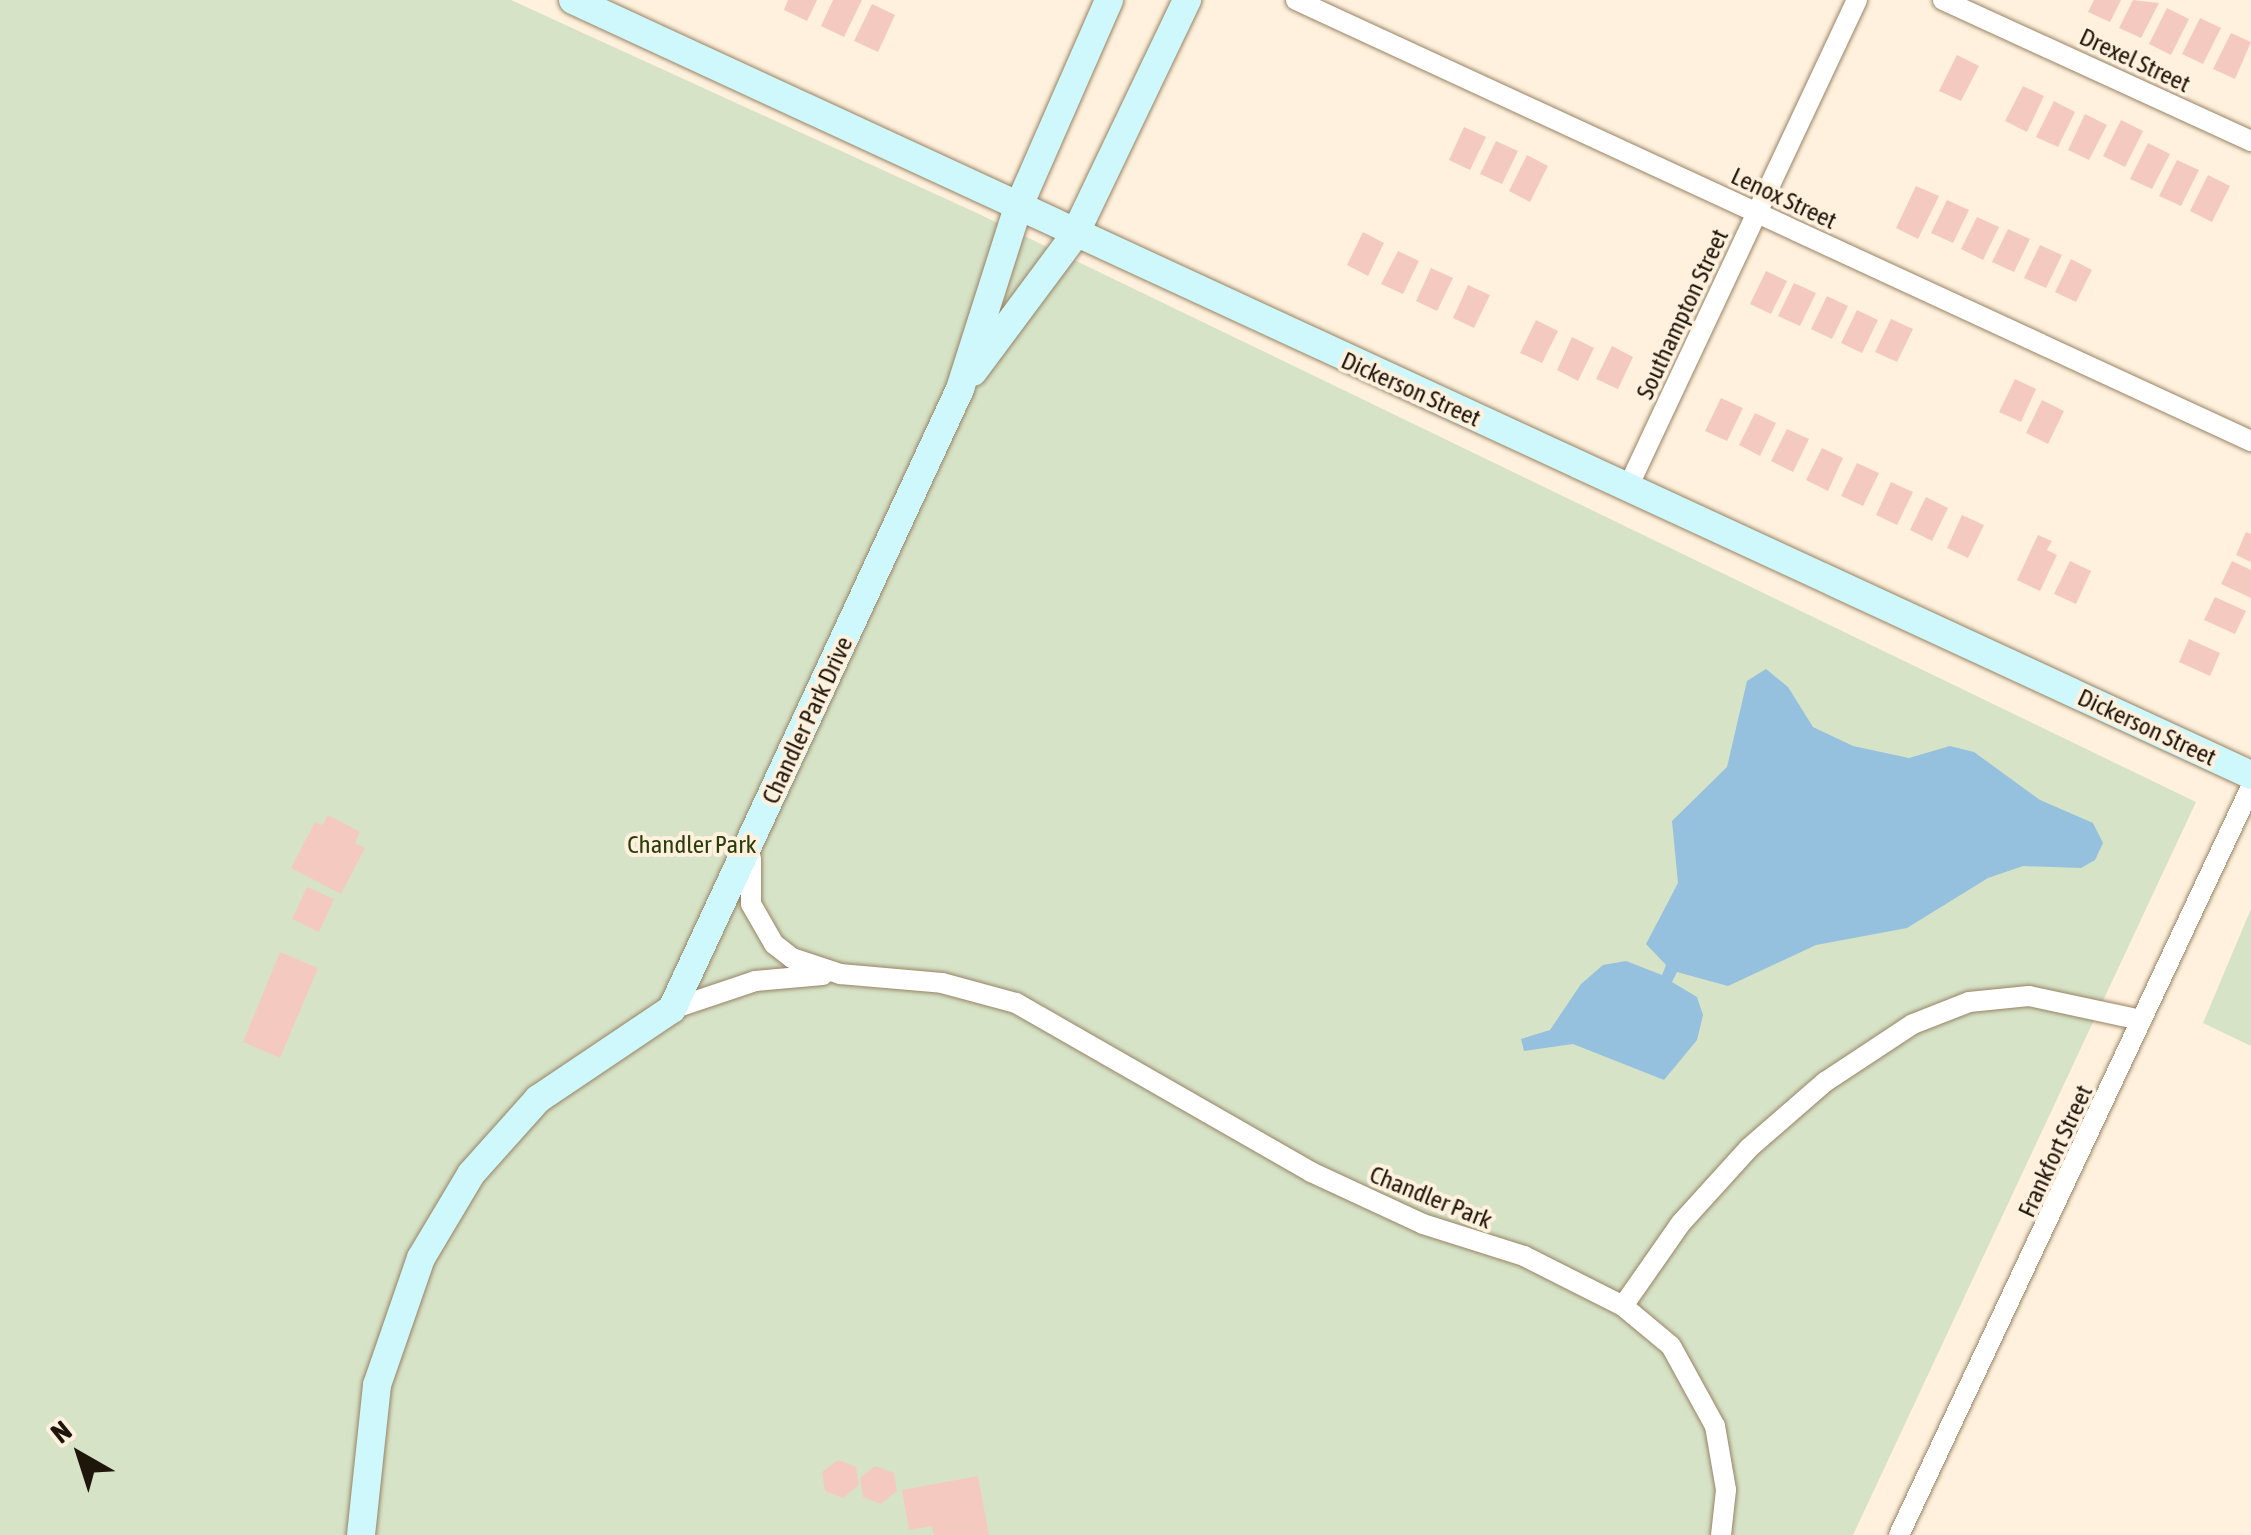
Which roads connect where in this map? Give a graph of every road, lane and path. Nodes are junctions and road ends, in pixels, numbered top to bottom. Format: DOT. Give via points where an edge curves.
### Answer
graph roads {
  1 [pos="573,0"];
  2 [pos="1109,0"];
  3 [pos="1186,0"];
  4 [pos="1296,0"];
  5 [pos="1857,0"];
  6 [pos="1943,0"];
  7 [pos="2251,141"];
  8 [pos="1017,210"];
  9 [pos="1757,213"];
  10 [pos="1074,236"];
  11 [pos="960,389"];
  12 [pos="2251,441"];
  13 [pos="1628,487"];
  14 [pos="2251,776"];
  15 [pos="2251,787"];
  16 [pos="756,831"];
  17 [pos="840,974"];
  18 [pos="672,1009"];
  19 [pos="2142,1020"];
  20 [pos="1623,1306"];
  21 [pos="361,1535"];
  22 [pos="1720,1535"];
  23 [pos="1899,1535"];
  1 -- 8 [label="street, Dickerson Street"];
  2 -- 8 [label="street, Chandler Park Drive"];
  3 -- 10 [label="street, Chandler Park Drive"];
  4 -- 9 [label="street, Lenox Street"];
  5 -- 9 [label="street, Southampton Street"];
  6 -- 7 [label="street, Drexel Street"];
  8 -- 10 [label="street, Dickerson Street"];
  8 -- 11 [label="street, Chandler Park Drive"];
  9 -- 12 [label="street, Lenox Street"];
  9 -- 13 [label="street, Southampton Street"];
  10 -- 11 [label="street, Chandler Park Drive"];
  10 -- 13 [label="street, Dickerson Street"];
  11 -- 16 [label="street, Chandler Park Drive"];
  13 -- 14 [label="street, Dickerson Street"];
  15 -- 19 [label="street, Frankfort Street"];
  16 -- 17 [label="street, Chandler Park" via="746,881 760,925 792,958"];
  16 -- 18 [label="street, Chandler Park Drive"];
  17 -- 18 [label="street, Chandler Park" via="755,982"];
  17 -- 20 [label="street, Chandler Park" via="927,981 1016,1002 1310,1172 1423,1224 1524,1256"];
  18 -- 21 [label="street" via="538,1099 444,1214 398,1314 382,1368"];
  19 -- 20 [label="street" via="2029,996 1969,1002 1913,1024 1825,1082 1749,1148 1681,1223"];
  19 -- 23 [label="street, Frankfort Street"];
  20 -- 22 [label="street, Chandler Park" via="1671,1346 1715,1426 1726,1490"];
}
